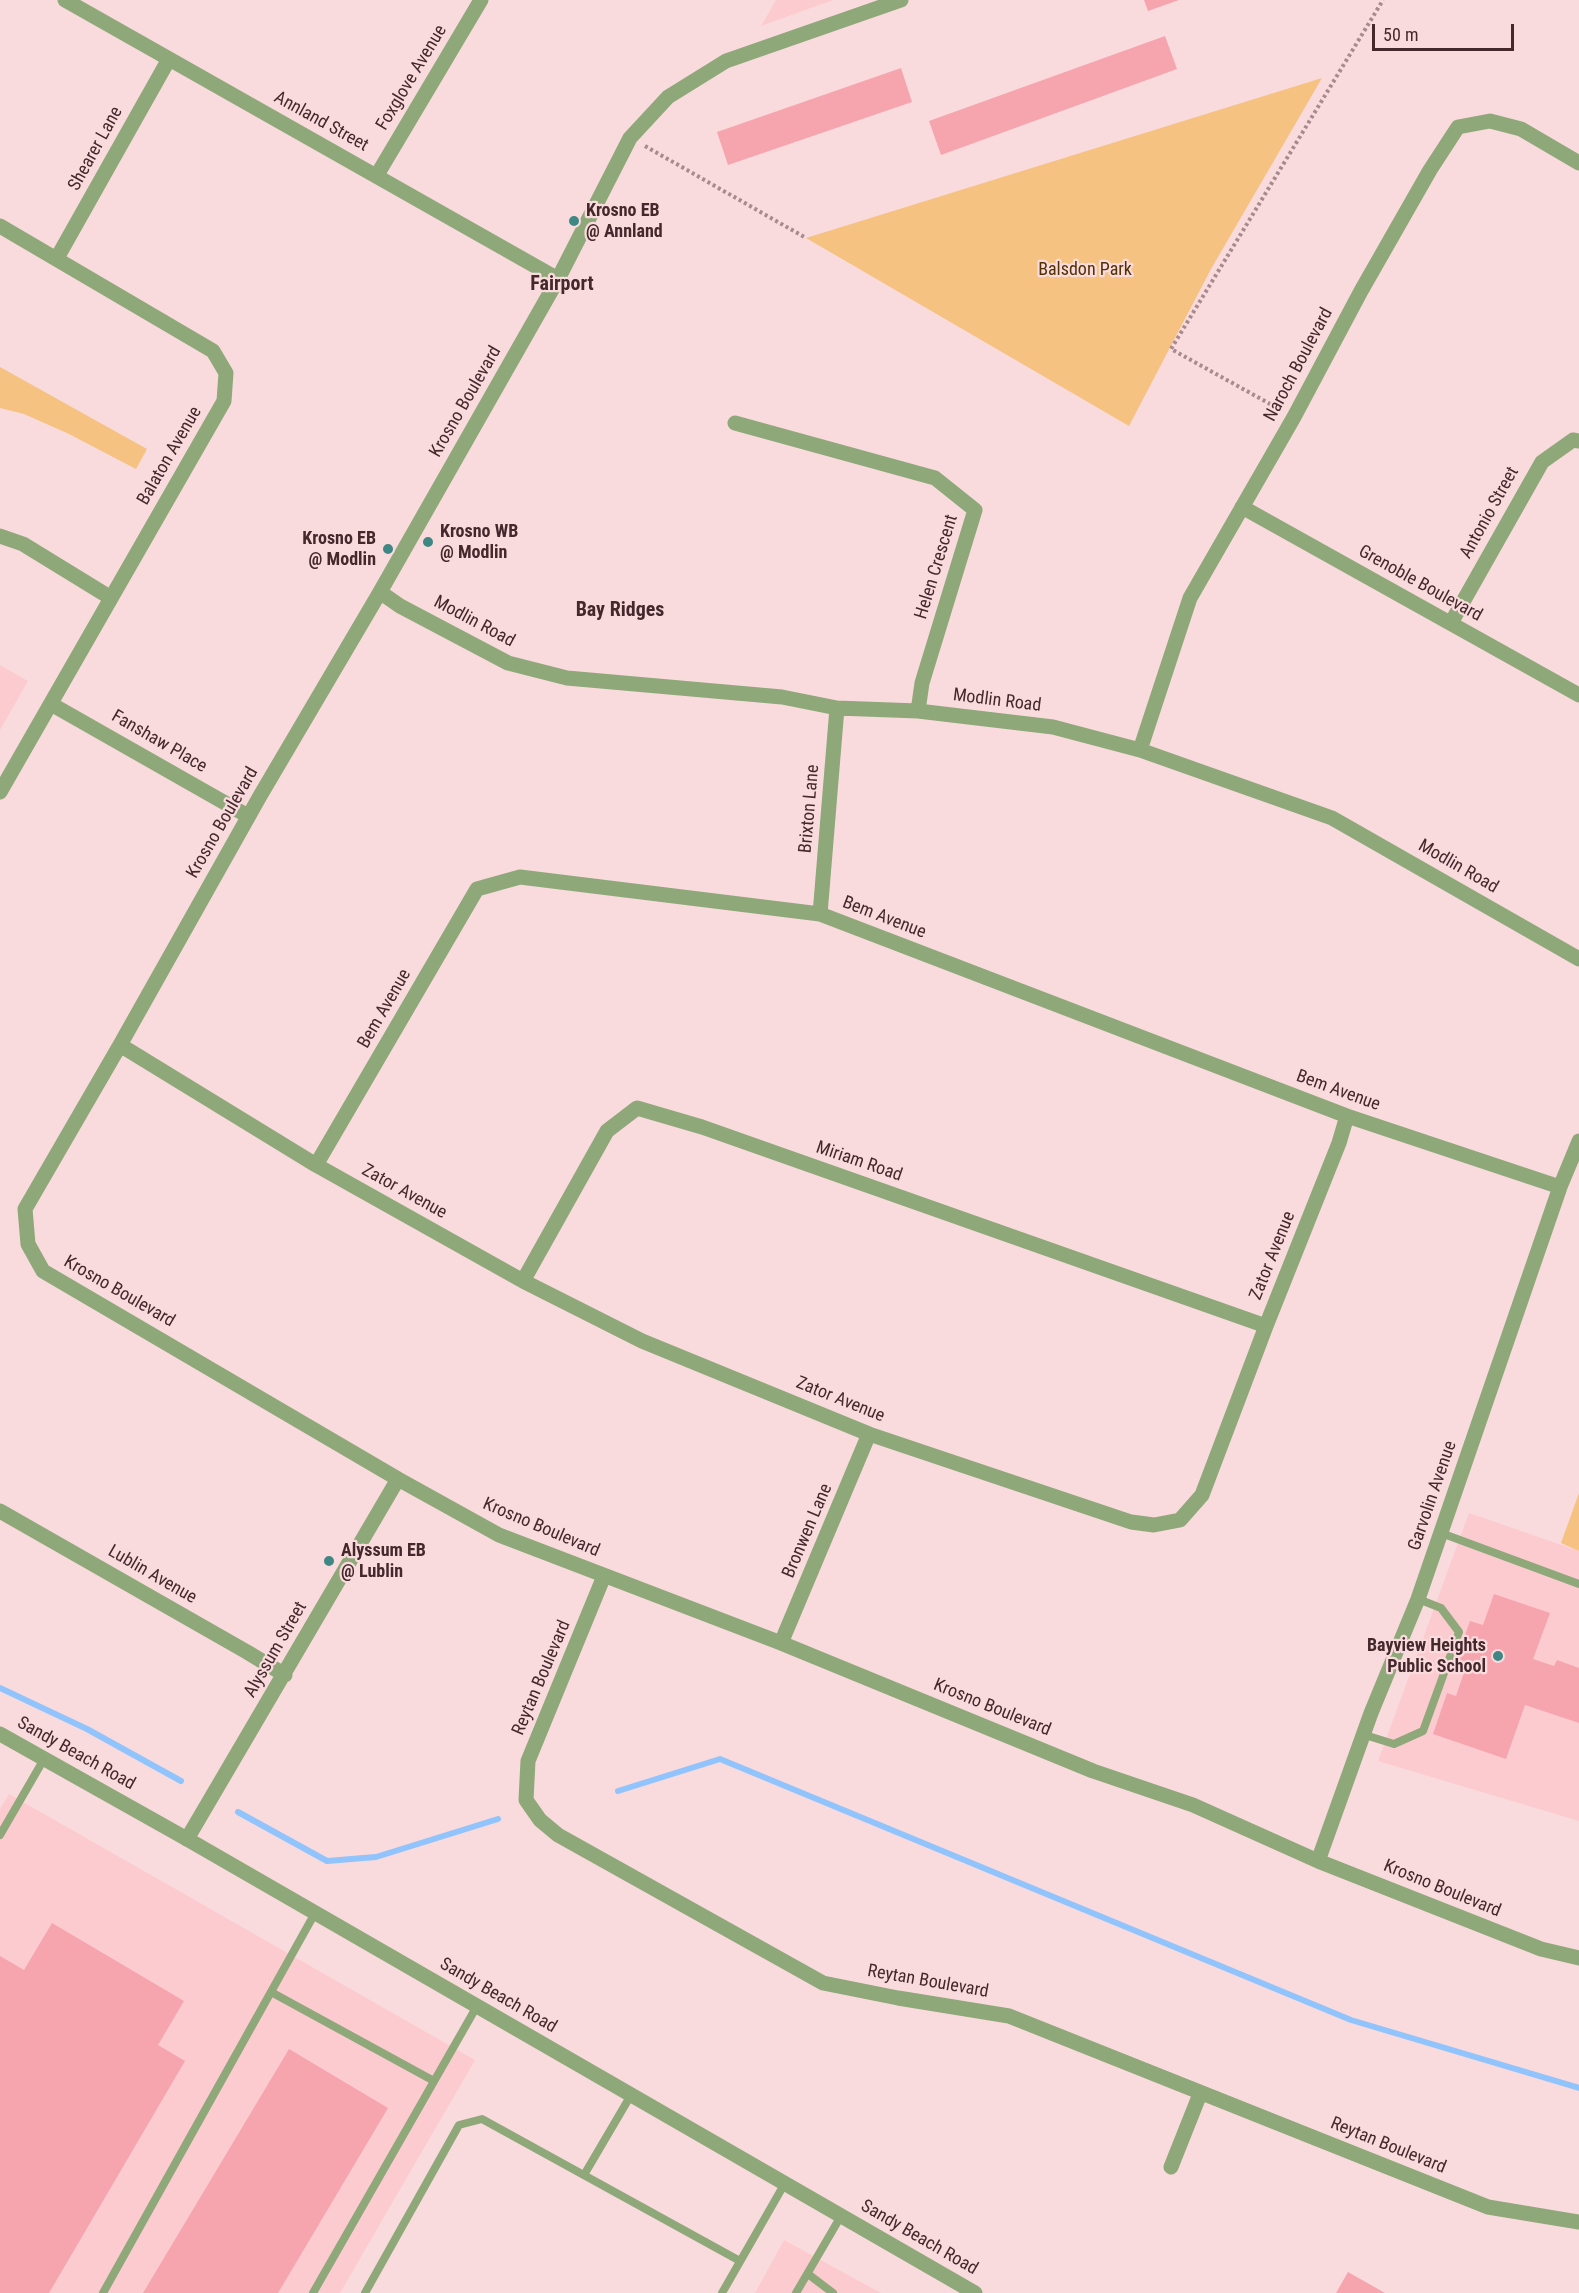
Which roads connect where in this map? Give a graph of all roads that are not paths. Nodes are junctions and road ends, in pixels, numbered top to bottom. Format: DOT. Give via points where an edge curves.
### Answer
graph roads {
  1 [pos="65,0"];
  2 [pos="481,0"];
  3 [pos="901,0"];
  4 [pos="169,59"];
  5 [pos="1579,163"];
  6 [pos="377,175"];
  7 [pos="0,226"];
  8 [pos="57,258"];
  9 [pos="558,279"];
  10 [pos="735,423"];
  11 [pos="1579,441"];
  12 [pos="1242,507"];
  13 [pos="0,536"];
  14 [pos="380,592"];
  15 [pos="111,598"];
  16 [pos="1451,623"];
  17 [pos="1579,695"];
  18 [pos="51,704"];
  19 [pos="837,708"];
  20 [pos="918,711"];
  21 [pos="1140,750"];
  22 [pos="0,792"];
  23 [pos="248,816"];
  24 [pos="820,914"];
  25 [pos="1579,959"];
  26 [pos="120,1046"];
  27 [pos="1347,1116"];
  28 [pos="1579,1141"];
  29 [pos="316,1165"];
  30 [pos="1560,1187"];
  31 [pos="523,1281"];
  32 [pos="1266,1326"];
  33 [pos="870,1434"];
  34 [pos="398,1479"];
  35 [pos="0,1511"];
  36 [pos="1441,1533"];
  37 [pos="604,1576"];
  38 [pos="1579,1584"];
  39 [pos="1418,1599"];
  40 [pos="781,1643"];
  41 [pos="285,1675"];
  42 [pos="0,1734"];
  43 [pos="1365,1735"];
  44 [pos="44,1759"];
  45 [pos="0,1835"];
  46 [pos="187,1839"];
  47 [pos="1318,1861"];
  48 [pos="315,1913"];
  49 [pos="1579,1958"];
  50 [pos="271,1992"];
  51 [pos="477,2006"];
  52 [pos="434,2081"];
  53 [pos="1200,2094"];
  54 [pos="631,2095"];
  55 [pos="1171,2167"];
  56 [pos="584,2175"];
  57 [pos="784,2183"];
  58 [pos="841,2216"];
  59 [pos="1579,2222"];
  60 [pos="740,2260"];
  61 [pos="808,2274"];
  62 [pos="103,2293"];
  63 [pos="313,2293"];
  64 [pos="365,2293"];
  65 [pos="722,2293"];
  66 [pos="796,2293"];
  67 [pos="833,2293"];
  68 [pos="975,2293"];
  1 -- 4 [label="street, Annland Street"];
  2 -- 6 [label="street, Foxglove Avenue"];
  3 -- 9 [label="street, Krosno Boulevard" via="726,61 668,97 630,138"];
  4 -- 6 [label="street, Annland Street"];
  4 -- 8 [label="street, Shearer Lane"];
  5 -- 12 [label="street, Naroch Boulevard" via="1521,129 1490,122 1458,127 1372,271"];
  6 -- 9 [label="street, Annland Street"];
  7 -- 8 [label="street, Balaton Avenue"];
  8 -- 15 [label="street, Balaton Avenue" via="213,351 226,374 224,401"];
  9 -- 14 [label="street, Krosno Boulevard"];
  10 -- 20 [label="street, Helen Crescent" via="935,478 975,510 922,683"];
  11 -- 16 [label="street, Antonio Street" via="1573,440 1542,462"];
  12 -- 16 [label="street, Grenoble Boulevard"];
  12 -- 21 [label="street, Naroch Boulevard" via="1190,598"];
  13 -- 15 [label="street" via="23,544"];
  14 -- 19 [label="street, Modlin Road" via="508,663 567,678 782,697"];
  14 -- 23 [label="street, Krosno Boulevard"];
  15 -- 18 [label="street, Balaton Avenue"];
  16 -- 17 [label="street, Grenoble Boulevard"];
  18 -- 22 [label="street, Balaton Avenue"];
  18 -- 23 [label="street, Fanshaw Place"];
  19 -- 20 [label="street, Modlin Road"];
  19 -- 24 [label="street, Brixton Lane"];
  20 -- 21 [label="street, Modlin Road" via="1053,727"];
  21 -- 25 [label="street, Modlin Road" via="1332,818"];
  23 -- 26 [label="street, Krosno Boulevard"];
  24 -- 27 [label="street, Bem Avenue"];
  24 -- 29 [label="street, Bem Avenue" via="520,877 477,889"];
  26 -- 29 [label="street, Zator Avenue"];
  26 -- 34 [label="street, Krosno Boulevard" via="25,1209 28,1244 43,1271"];
  27 -- 30 [label="street, Bem Avenue"];
  27 -- 32 [label="street, Zator Avenue"];
  28 -- 30 [label="street, Garvolin Avenue"];
  29 -- 31 [label="street, Zator Avenue"];
  30 -- 36 [label="street, Garvolin Avenue"];
  31 -- 32 [label="street, Miriam Road" via="607,1131 637,1108 702,1127"];
  31 -- 33 [label="street, Zator Avenue" via="642,1341"];
  32 -- 33 [label="street, Zator Avenue" via="1202,1495 1180,1520 1154,1525 1131,1522"];
  33 -- 40 [label="street, Bronwen Lane"];
  34 -- 37 [label="street, Krosno Boulevard" via="500,1535"];
  34 -- 41 [label="street, Alyssum Street"];
  35 -- 41 [label="street, Lublin Avenue"];
  36 -- 38 [label="lane"];
  36 -- 39 [label="street, Garvolin Avenue"];
  37 -- 40 [label="street, Krosno Boulevard"];
  37 -- 53 [label="street, Reytan Boulevard" via="528,1761 526,1800 540,1820 558,1835 823,1983 1009,2016"];
  39 -- 43 [label="street, Garvolin Avenue"];
  39 -- 43 [label="lane" via="1442,1608 1459,1632 1423,1731 1394,1744"];
  40 -- 47 [label="street, Krosno Boulevard" via="1094,1770 1193,1805"];
  41 -- 46 [label="street, Alyssum Street"];
  42 -- 44 [label="street, Sandy Beach Road"];
  43 -- 47 [label="street, Garvolin Avenue"];
  44 -- 45 [label="lane"];
  44 -- 46 [label="street, Sandy Beach Road"];
  46 -- 48 [label="street, Sandy Beach Road"];
  47 -- 49 [label="street, Krosno Boulevard" via="1541,1949"];
  48 -- 50 [label="lane"];
  48 -- 51 [label="street, Sandy Beach Road"];
  50 -- 52 [label="lane"];
  50 -- 62 [label="lane"];
  51 -- 52 [label="lane"];
  51 -- 54 [label="street, Sandy Beach Road"];
  52 -- 63 [label="lane"];
  53 -- 55 [label="street"];
  53 -- 59 [label="street, Reytan Boulevard" via="1488,2208"];
  54 -- 56 [label="lane"];
  54 -- 57 [label="street, Sandy Beach Road"];
  56 -- 60 [label="lane"];
  56 -- 64 [label="lane" via="482,2119 459,2125"];
  57 -- 58 [label="street, Sandy Beach Road"];
  57 -- 60 [label="lane"];
  58 -- 61 [label="lane"];
  58 -- 68 [label="street, Sandy Beach Road"];
  60 -- 65 [label="lane"];
  61 -- 66 [label="lane"];
  61 -- 67 [label="lane"];
}
